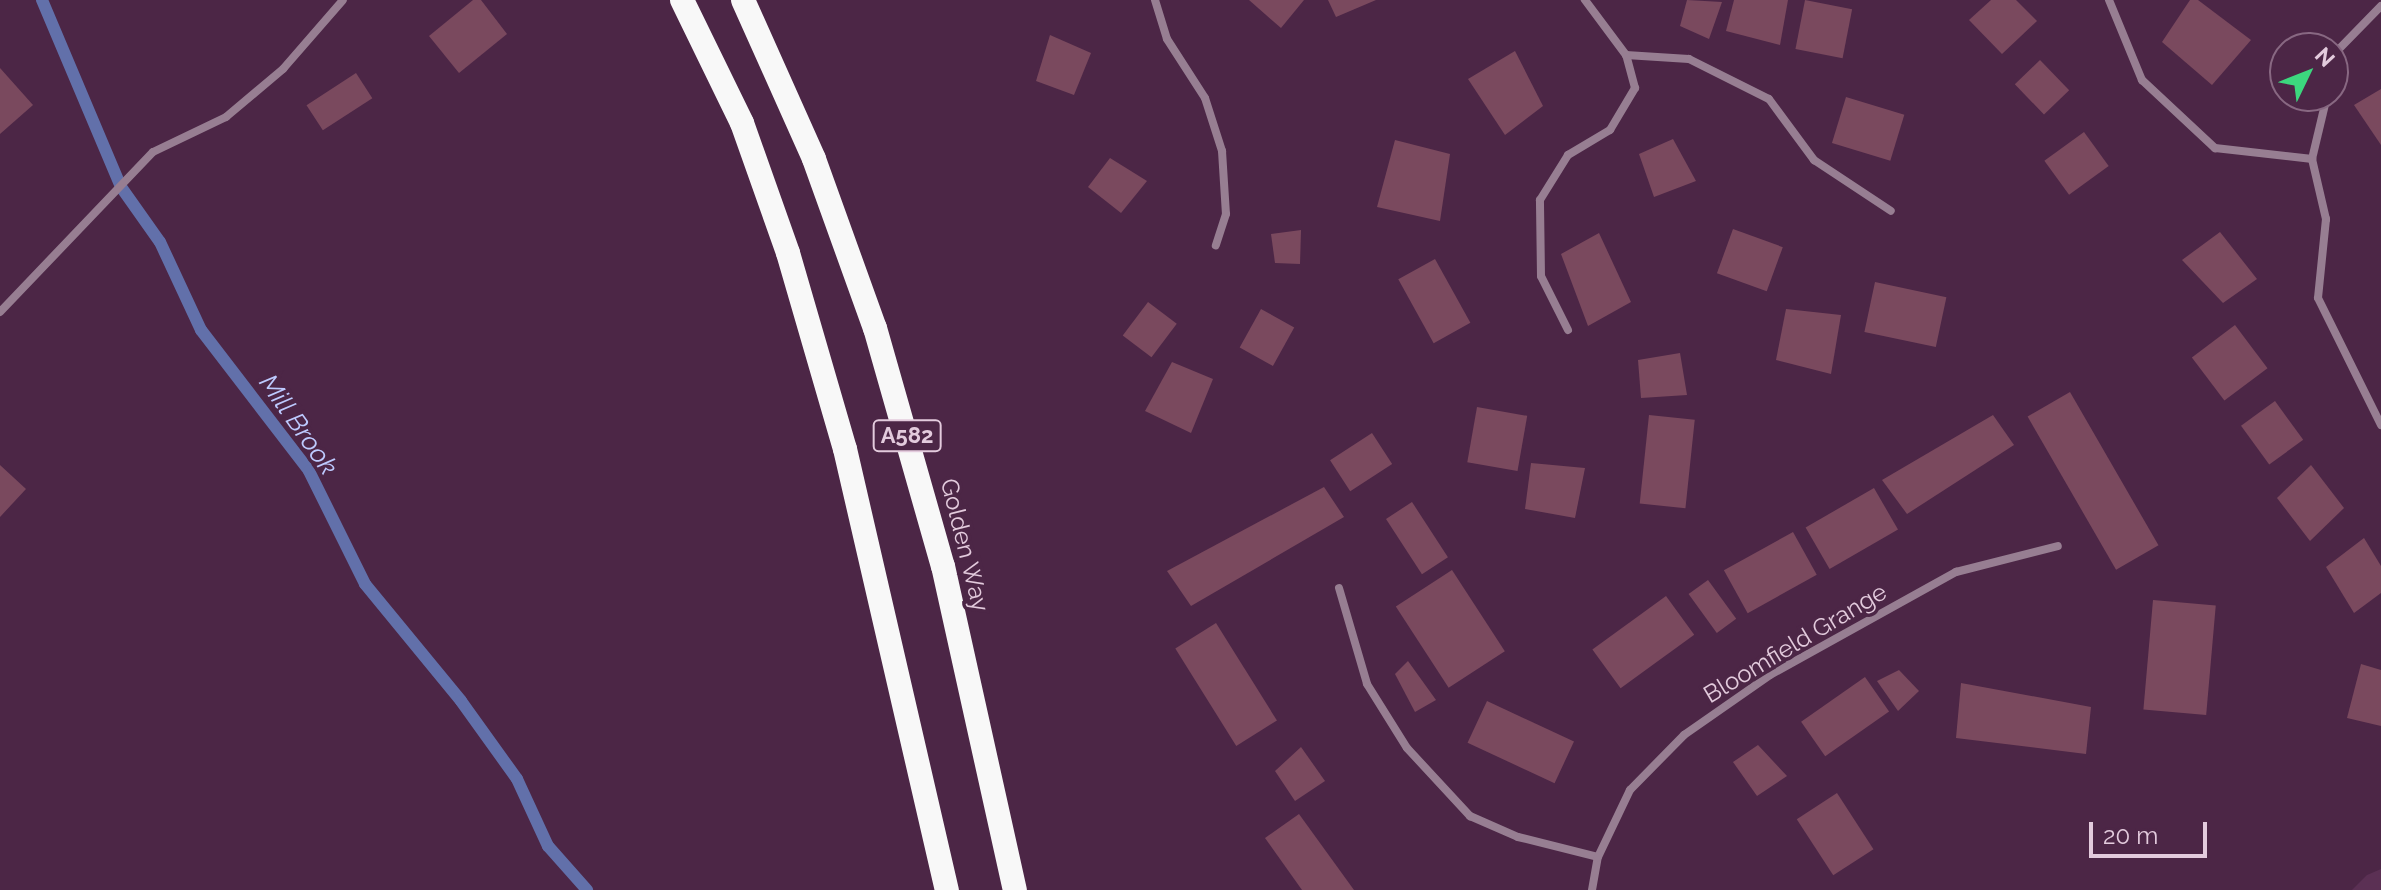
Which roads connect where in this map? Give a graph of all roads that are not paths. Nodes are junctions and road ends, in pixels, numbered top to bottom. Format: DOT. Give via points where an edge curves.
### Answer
graph roads {
  1 [pos="343,0"];
  2 [pos="682,0"];
  3 [pos="743,0"];
  4 [pos="1155,0"];
  5 [pos="1585,0"];
  6 [pos="2109,0"];
  7 [pos="2381,6"];
  8 [pos="2349,39"];
  9 [pos="1626,55"];
  10 [pos="2323,112"];
  11 [pos="2312,159"];
  12 [pos="1891,211"];
  13 [pos="1216,245"];
  14 [pos="0,312"];
  15 [pos="1568,330"];
  16 [pos="2381,425"];
  17 [pos="2058,546"];
  18 [pos="1339,588"];
  19 [pos="1598,857"];
  20 [pos="947,890"];
  21 [pos="1015,890"];
  22 [pos="1592,890"];
  1 -- 14 [label="street" via="283,69 226,117 153,152"];
  2 -- 20 [label="highway, A582" via="742,123 788,253 845,449"];
  3 -- 21 [label="highway, Golden Way / A582" via="814,159 875,328 943,566"];
  4 -- 13 [label="street" via="1167,39 1205,98 1222,151 1226,214"];
  5 -- 9 [label="street"];
  6 -- 11 [label="street" via="2142,80 2215,148"];
  7 -- 8 [label="street"];
  9 -- 12 [label="street" via="1689,59 1769,99 1814,160"];
  9 -- 15 [label="street" via="1635,88 1623,109 1610,130 1568,155 1540,200 1541,276"];
  10 -- 11 [label="street"];
  11 -- 16 [label="street" via="2326,219 2318,298"];
  17 -- 19 [label="street, Bloomfield Grange" via="1956,572 1770,675 1684,735 1630,790"];
  18 -- 19 [label="street" via="1367,684 1407,748 1470,816 1518,837"];
  19 -- 22 [label="street, Bloomfield Grange"];
}
